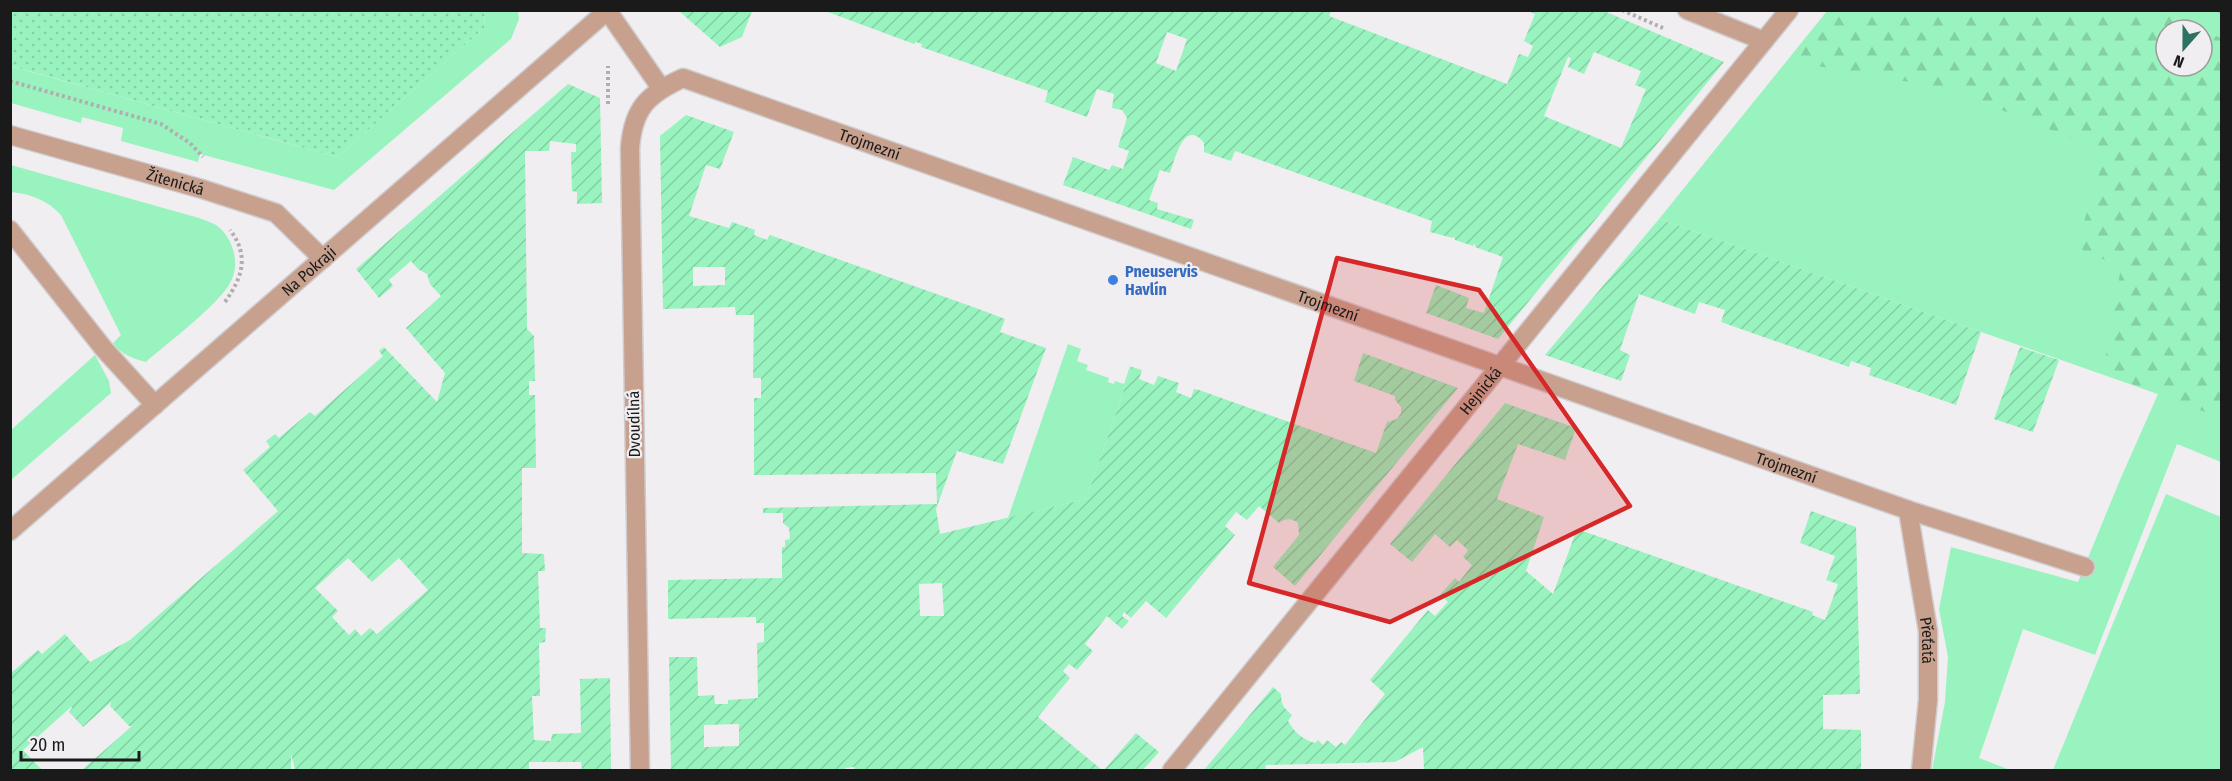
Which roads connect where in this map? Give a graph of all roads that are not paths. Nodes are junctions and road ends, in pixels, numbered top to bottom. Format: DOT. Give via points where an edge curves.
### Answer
graph roads {
  1 [pos="1687,10"];
  2 [pos="1789,10"];
  3 [pos="608,11"];
  4 [pos="1764,41"];
  5 [pos="661,88"];
  6 [pos="10,135"];
  7 [pos="10,230"];
  8 [pos="323,259"];
  9 [pos="1502,367"];
  10 [pos="155,405"];
  11 [pos="1908,510"];
  12 [pos="10,531"];
  13 [pos="2085,567"];
  14 [pos="640,771"];
  15 [pos="1172,771"];
  16 [pos="1921,771"];
  1 -- 4 [label="street"];
  2 -- 4 [label="street, Hejnická"];
  3 -- 5 [label="street"];
  3 -- 8 [label="street, Na Pokraji"];
  4 -- 9 [label="street, Hejnická"];
  5 -- 9 [label="street, Trojmezní" via="683,78"];
  5 -- 14 [label="street, Dvoudílná" via="649,98 635,120 630,148"];
  6 -- 8 [label="street, Žitenická" via="276,213"];
  7 -- 10 [label="street" via="104,349"];
  8 -- 10 [label="street, Na Pokraji"];
  9 -- 11 [label="street, Trojmezní"];
  9 -- 15 [label="street, Hejnická"];
  10 -- 12 [label="street, Na Pokraji"];
  11 -- 13 [label="street, Trojmezní"];
  11 -- 16 [label="street, Přeťatá" via="1928,631 1928,700"];
}
